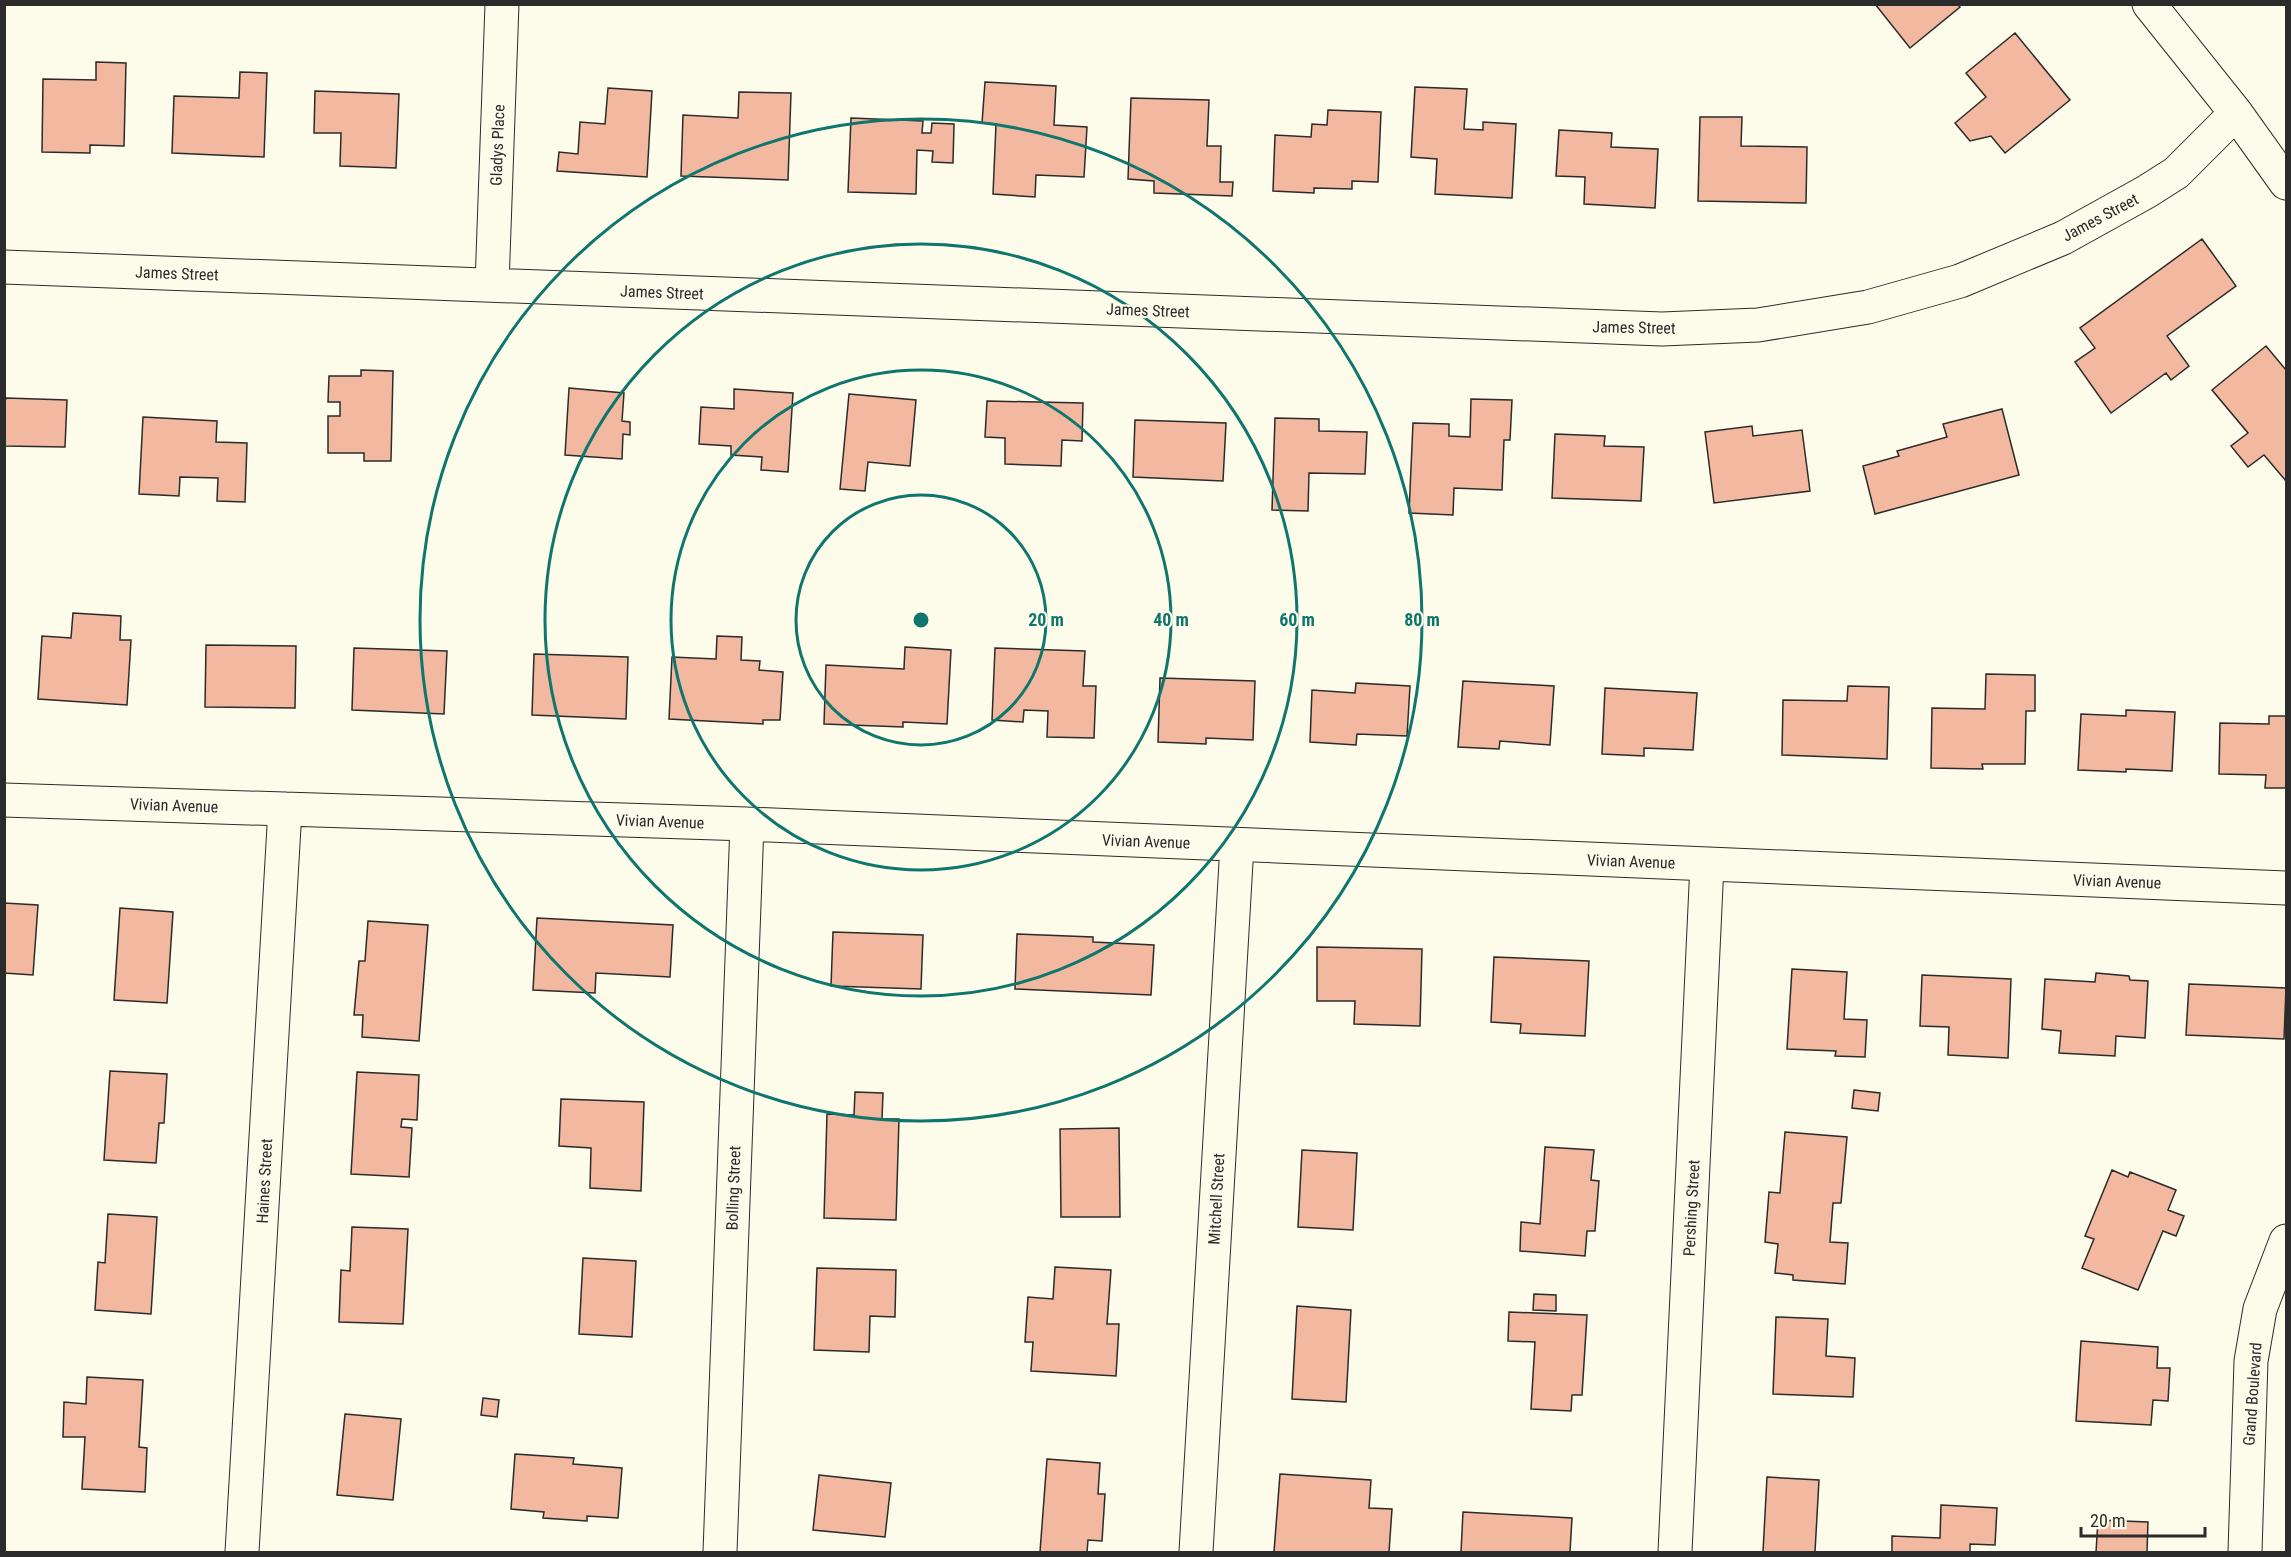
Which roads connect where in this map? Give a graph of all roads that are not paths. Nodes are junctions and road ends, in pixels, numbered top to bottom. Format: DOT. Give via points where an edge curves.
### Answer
graph roads {
  1 [pos="502,4"];
  2 [pos="2149,4"];
  3 [pos="2236,113"];
  4 [pos="2286,183"];
  5 [pos="4,267"];
  6 [pos="492,285"];
  7 [pos="4,800"];
  8 [pos="285,809"];
  9 [pos="747,824"];
  10 [pos="1237,845"];
  11 [pos="1707,864"];
  12 [pos="2286,888"];
  13 [pos="2286,1241"];
  14 [pos="242,1552"];
  15 [pos="720,1552"];
  16 [pos="1196,1552"];
  17 [pos="1675,1552"];
  18 [pos="2245,1552"];
  1 -- 6 [label="street, Gladys Place"];
  2 -- 3 [label="street"];
  3 -- 4 [label="street"];
  3 -- 6 [label="street, James Street" via="2176,172 2063,238 1960,281 1868,307 1758,325 1662,330"];
  5 -- 6 [label="street, James Street"];
  7 -- 8 [label="street, Vivian Avenue"];
  8 -- 9 [label="street, Vivian Avenue"];
  8 -- 14 [label="street, Haines Street"];
  9 -- 10 [label="street, Vivian Avenue"];
  9 -- 15 [label="street, Bolling Street"];
  10 -- 11 [label="street, Vivian Avenue"];
  10 -- 16 [label="street, Mitchell Street"];
  11 -- 12 [label="street, Vivian Avenue"];
  11 -- 17 [label="street, Pershing Street"];
  13 -- 18 [label="street, Grand Boulevard" via="2260,1309 2251,1361"];
}
